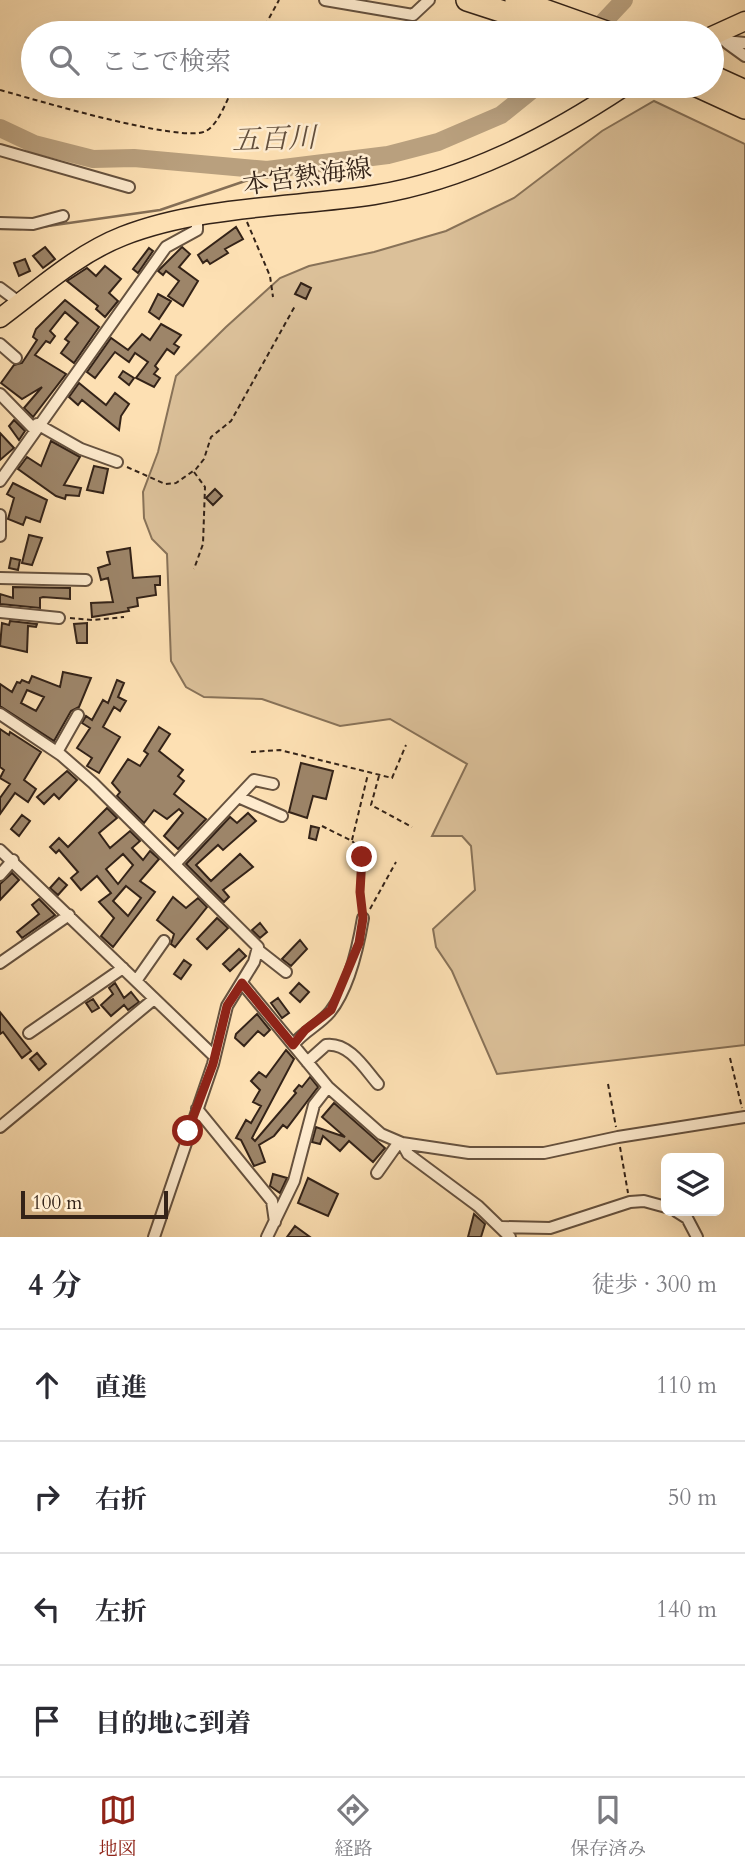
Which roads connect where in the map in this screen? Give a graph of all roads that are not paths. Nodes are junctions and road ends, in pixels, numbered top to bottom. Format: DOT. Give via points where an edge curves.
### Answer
graph roads {
  1 [pos="325,0"];
  2 [pos="429,0"];
  3 [pos="467,0"];
  4 [pos="516,0"];
  5 [pos="531,21"];
  6 [pos="575,21"];
  7 [pos="745,21"];
  8 [pos="724,33"];
  9 [pos="724,38"];
  10 [pos="724,41"];
  11 [pos="745,43"];
  12 [pos="745,56"];
  13 [pos="724,81"];
  14 [pos="745,91"];
  15 [pos="606,98"];
  16 [pos="723,98"];
  17 [pos="745,108"];
  18 [pos="0,150"];
  19 [pos="129,187"];
  20 [pos="63,216"];
  21 [pos="197,218"];
  22 [pos="0,223"];
  23 [pos="0,288"];
  24 [pos="20,303"];
  25 [pos="0,318"];
  26 [pos="0,344"];
  27 [pos="16,358"];
  28 [pos="0,394"];
  29 [pos="36,427"];
  30 [pos="117,462"];
  31 [pos="0,481"];
  32 [pos="0,515"];
  33 [pos="0,536"];
  34 [pos="0,578"];
  35 [pos="86,580"];
  36 [pos="0,612"];
  37 [pos="59,618"];
  38 [pos="0,715"];
  39 [pos="78,715"];
  40 [pos="57,752"];
  41 [pos="273,784"];
  42 [pos="238,797"];
  43 [pos="282,816"];
  44 [pos="0,850"];
  45 [pos="13,860"];
  46 [pos="175,864"];
  47 [pos="0,875"];
  48 [pos="69,915"];
  49 [pos="363,918"];
  50 [pos="164,942"];
  51 [pos="258,950"];
  52 [pos="0,963"];
  53 [pos="122,968"];
  54 [pos="286,972"];
  55 [pos="136,981"];
  56 [pos="242,983"];
  57 [pos="154,999"];
  58 [pos="29,1033"];
  59 [pos="293,1045"];
  60 [pos="214,1056"];
  61 [pos="307,1062"];
  62 [pos="379,1084"];
  63 [pos="328,1087"];
  64 [pos="197,1109"];
  65 [pos="745,1117"];
  66 [pos="0,1126"];
  67 [pos="400,1143"];
  68 [pos="377,1173"];
  69 [pos="661,1206"];
  70 [pos="684,1216"];
  71 [pos="275,1222"];
  72 [pos="502,1227"];
  73 [pos="154,1237"];
  74 [pos="267,1237"];
  75 [pos="510,1237"];
  76 [pos="697,1237"];
  1 -- 2 [label="street" via="413,15"];
  3 -- 5 [label="highway"];
  4 -- 6 [label="highway"];
  7 -- 8 [label="main road"];
  9 -- 11 [label="street"];
  10 -- 12 [label="street"];
  13 -- 14 [label="highway"];
  15 -- 21 [label="main road, 本宮熱海線" via="534,142 451,175 377,194"];
  16 -- 17 [label="highway"];
  18 -- 19 [label="street"];
  20 -- 22 [label="street" via="33,224"];
  21 -- 24 [label="main road, 本宮熱海線" via="120,237 77,260"];
  21 -- 29 [label="street" via="197,230 166,247"];
  23 -- 24 [label="street"];
  24 -- 25 [label="main road, 本宮熱海線"];
  26 -- 27 [label="street"];
  28 -- 29 [label="street"];
  29 -- 30 [label="street"];
  29 -- 31 [label="street"];
  32 -- 33 [label="street"];
  34 -- 35 [label="street"];
  36 -- 37 [label="street"];
  38 -- 40 [label="street"];
  39 -- 40 [label="street"];
  40 -- 46 [label="street"];
  41 -- 42 [label="street" via="254,780"];
  42 -- 43 [label="street"];
  42 -- 46 [label="street"];
  44 -- 45 [label="street"];
  45 -- 47 [label="street"];
  45 -- 48 [label="street"];
  46 -- 51 [label="street"];
  48 -- 52 [label="street"];
  48 -- 53 [label="street"];
  49 -- 59 [label="street" via="359,943 331,1010"];
  50 -- 55 [label="street"];
  51 -- 54 [label="street"];
  51 -- 56 [label="street"];
  53 -- 55 [label="street"];
  53 -- 58 [label="street"];
  55 -- 57 [label="street"];
  56 -- 59 [label="street"];
  56 -- 60 [label="street" via="227,1006"];
  57 -- 60 [label="street"];
  57 -- 66 [label="street"];
  59 -- 61 [label="street"];
  60 -- 64 [label="street"];
  61 -- 62 [label="street" via="326,1045 338,1045"];
  61 -- 63 [label="street"];
  63 -- 67 [label="street" via="381,1134"];
  63 -- 71 [label="street" via="314,1105 294,1181"];
  64 -- 71 [label="street" via="272,1201"];
  64 -- 73 [label="street"];
  65 -- 67 [label="street" via="544,1153 469,1153"];
  67 -- 68 [label="street"];
  67 -- 72 [label="street"];
  69 -- 72 [label="street" via="630,1202 550,1227"];
  70 -- 76 [label="street"];
  71 -- 74 [label="street"];
  72 -- 75 [label="street"];
}
